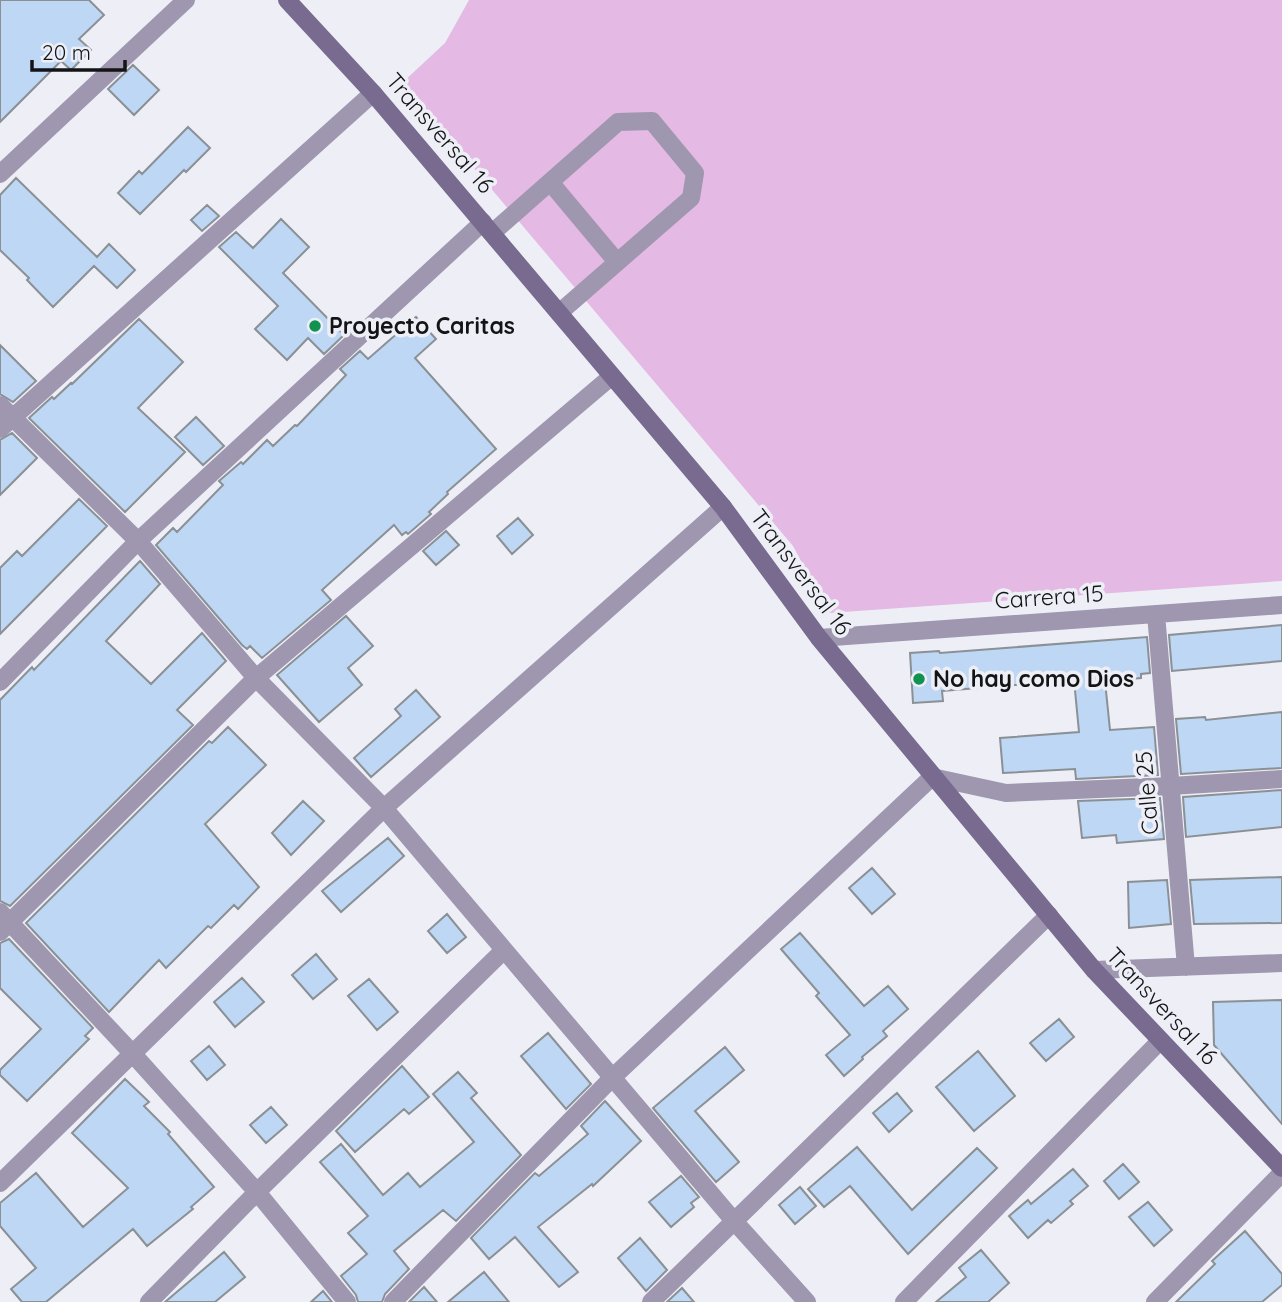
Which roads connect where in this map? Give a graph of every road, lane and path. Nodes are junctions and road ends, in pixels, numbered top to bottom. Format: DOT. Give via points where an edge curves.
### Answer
graph roads {
  1 [pos="186,0"];
  2 [pos="287,0"];
  3 [pos="373,93"];
  4 [pos="0,174"];
  5 [pos="550,182"];
  6 [pos="488,227"];
  7 [pos="617,262"];
  8 [pos="559,313"];
  9 [pos="612,376"];
  10 [pos="4,417"];
  11 [pos="723,507"];
  12 [pos="138,541"];
  13 [pos="1282,606"];
  14 [pos="1156,614"];
  15 [pos="819,638"];
  16 [pos="256,678"];
  17 [pos="0,682"];
  18 [pos="932,777"];
  19 [pos="1282,779"];
  20 [pos="1171,786"];
  21 [pos="384,808"];
  22 [pos="1049,915"];
  23 [pos="3,922"];
  24 [pos="504,950"];
  25 [pos="1282,963"];
  26 [pos="1186,967"];
  27 [pos="1094,970"];
  28 [pos="1160,1041"];
  29 [pos="132,1053"];
  30 [pos="613,1077"];
  31 [pos="1282,1170"];
  32 [pos="0,1184"];
  33 [pos="257,1192"];
  34 [pos="734,1221"];
  35 [pos="149,1302"];
  36 [pos="346,1302"];
  37 [pos="393,1302"];
  38 [pos="651,1302"];
  39 [pos="807,1302"];
  40 [pos="904,1302"];
  41 [pos="1155,1302"];
  1 -- 4 [label="street"];
  2 -- 3 [label="main road, Transversal 16"];
  3 -- 6 [label="main road, Transversal 16"];
  3 -- 10 [label="street"];
  5 -- 6 [label="street"];
  5 -- 7 [label="street"];
  5 -- 7 [label="street" via="618,122 652,121 695,173 691,198"];
  6 -- 8 [label="main road, Transversal 16"];
  6 -- 12 [label="street"];
  7 -- 8 [label="street"];
  8 -- 9 [label="main road, Transversal 16"];
  9 -- 11 [label="main road, Transversal 16"];
  9 -- 16 [label="street"];
  10 -- 12 [label="street"];
  11 -- 15 [label="main road, Transversal 16"];
  11 -- 21 [label="street"];
  12 -- 16 [label="street"];
  12 -- 17 [label="street"];
  13 -- 14 [label="street, Carrera 15"];
  14 -- 15 [label="street, Carrera 15"];
  14 -- 20 [label="street, Calle 25"];
  15 -- 18 [label="main road, Transversal 16"];
  16 -- 21 [label="street"];
  16 -- 23 [label="street"];
  18 -- 20 [label="street" via="1006,793"];
  18 -- 22 [label="main road, Transversal 16"];
  18 -- 30 [label="street"];
  19 -- 20 [label="street"];
  20 -- 26 [label="street, Calle 25"];
  21 -- 24 [label="street"];
  21 -- 29 [label="street"];
  22 -- 27 [label="main road, Transversal 16"];
  22 -- 34 [label="street"];
  23 -- 29 [label="street"];
  24 -- 30 [label="street"];
  24 -- 33 [label="street"];
  25 -- 26 [label="street"];
  26 -- 27 [label="street"];
  27 -- 28 [label="main road, Transversal 16"];
  28 -- 31 [label="main road, Transversal 16"];
  28 -- 40 [label="street"];
  29 -- 32 [label="street"];
  29 -- 33 [label="street"];
  30 -- 34 [label="street"];
  30 -- 37 [label="street"];
  31 -- 41 [label="street"];
  33 -- 35 [label="street"];
  33 -- 36 [label="street"];
  34 -- 38 [label="street"];
  34 -- 39 [label="street"];
}
